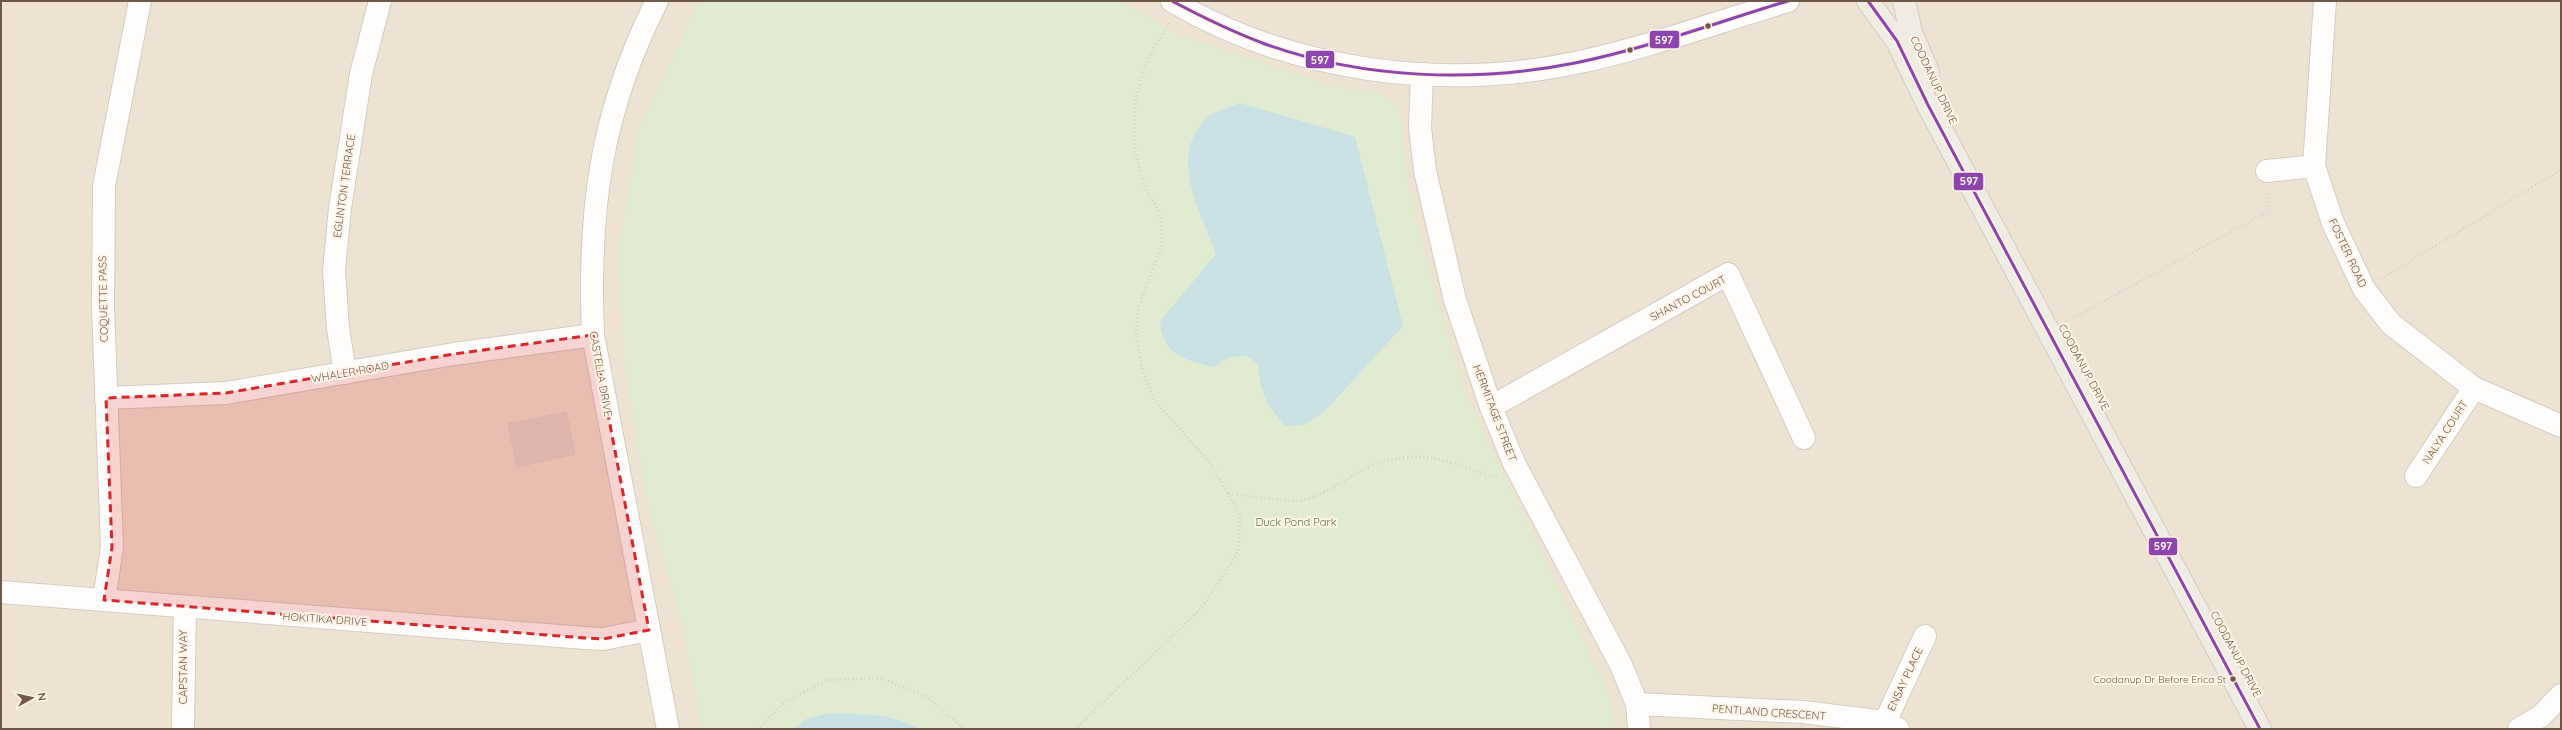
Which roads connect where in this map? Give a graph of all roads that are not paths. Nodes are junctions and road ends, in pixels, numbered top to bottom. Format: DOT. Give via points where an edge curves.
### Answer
graph roads {
  1 [pos="140,1"];
  2 [pos="380,1"];
  3 [pos="657,1"];
  4 [pos="1788,1"];
  5 [pos="1868,1"];
  6 [pos="1904,1"];
  7 [pos="2325,1"];
  8 [pos="1172,9"];
  9 [pos="1422,74"];
  10 [pos="2314,166"];
  11 [pos="2267,171"];
  12 [pos="593,335"];
  13 [pos="345,373"];
  14 [pos="2474,388"];
  15 [pos="106,398"];
  16 [pos="1491,407"];
  17 [pos="2561,426"];
  18 [pos="1804,438"];
  19 [pos="2416,476"];
  20 [pos="1,592"];
  21 [pos="104,600"];
  22 [pos="185,608"];
  23 [pos="649,630"];
  24 [pos="1925,636"];
  25 [pos="2561,694"];
  26 [pos="1637,704"];
  27 [pos="2546,722"];
  28 [pos="1892,725"];
  29 [pos="183,726"];
  30 [pos="668,729"];
  31 [pos="1640,729"];
  32 [pos="2260,729"];
  33 [pos="2276,729"];
  34 [pos="2519,729"];
  1 -- 15 [label="street, COQUETTE PASS" via="104,186 102,306"];
  2 -- 13 [label="street, EGLINTON TERRACE" via="361,74 340,208 334,271 338,328"];
  3 -- 12 [label="street, CASTELLA DRIVE" via="628,66 609,124 597,182 591,275"];
  4 -- 9 [label="street" via="1663,40 1575,63 1486,75"];
  5 -- 32 [label="main road, COODANUP DRIVE" via="1897,41"];
  6 -- 33 [label="main road, COODANUP DRIVE" via="1914,39 1934,85"];
  7 -- 10 [label="street, FOSTER ROAD"];
  8 -- 9 [label="street" via="1292,52 1339,63"];
  9 -- 16 [label="street, HERMITAGE STREET" via="1420,128 1431,197 1455,300"];
  10 -- 11 [label="street"];
  10 -- 14 [label="street, FOSTER ROAD" via="2333,223 2364,289 2391,324"];
  12 -- 13 [label="street, WHALER ROAD" via="454,354"];
  12 -- 23 [label="street, CASTELLA DRIVE"];
  13 -- 15 [label="street, WHALER ROAD" via="226,393"];
  14 -- 17 [label="street, FOSTER ROAD"];
  14 -- 19 [label="street, NALYA COURT"];
  15 -- 21 [label="street, COQUETTE PASS" via="112,547"];
  16 -- 18 [label="street, SHANTO COURT" via="1728,274"];
  16 -- 26 [label="street, HERMITAGE STREET" via="1514,463 1621,665"];
  20 -- 21 [label="street, HOKITIKA DRIVE"];
  21 -- 22 [label="street, HOKITIKA DRIVE"];
  22 -- 23 [label="street, HOKITIKA DRIVE" via="603,639"];
  22 -- 29 [label="street, CAPSTAN WAY"];
  23 -- 30 [label="street, CASTELLA DRIVE"];
  24 -- 28 [label="street, ENSAY PLACE"];
  25 -- 27 [label="street"];
  26 -- 28 [label="street, PENTLAND CRESCENT" via="1803,712"];
  26 -- 31 [label="street, HERMITAGE STREET"];
  27 -- 34 [label="street"];
}
